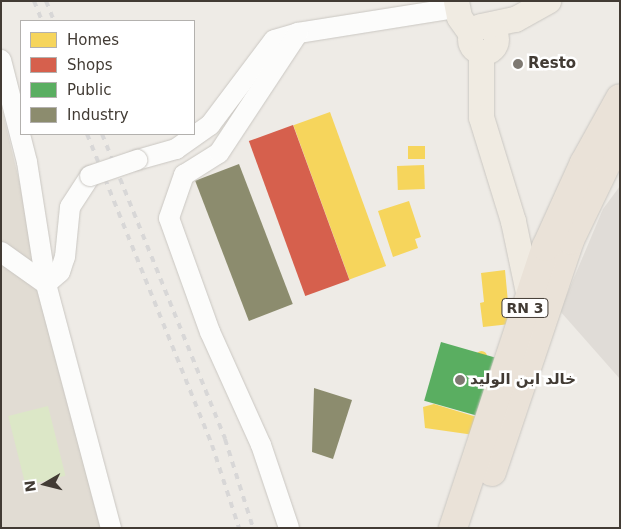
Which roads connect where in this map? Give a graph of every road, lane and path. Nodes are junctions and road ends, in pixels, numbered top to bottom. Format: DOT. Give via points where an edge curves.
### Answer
graph roads {
  1 [pos="548,1"];
  2 [pos="456,5"];
  3 [pos="298,33"];
  4 [pos="482,39"];
  5 [pos="1,60"];
  6 [pos="620,98"];
  7 [pos="20,135"];
  8 [pos="20,135"];
  9 [pos="620,136"];
  10 [pos="1,252"];
  11 [pos="46,284"];
  12 [pos="528,297"];
  13 [pos="111,528"];
  14 [pos="290,528"];
  15 [pos="453,528"];
  16 [pos="472,528"];
  1 -- 4 [label="main road"];
  2 -- 3 [label="street"];
  2 -- 4 [label="main road" via="460,21"];
  3 -- 11 [label="street, bridge" via="274,40 210,125 176,149 90,176 70,207 65,257 60,272"];
  3 -- 14 [label="street" via="219,153 184,175 168,218 210,332 261,445"];
  4 -- 12 [label="main road" via="481,117 513,221"];
  5 -- 8 [label="street"];
  6 -- 12 [label="highway, RN 3" via="584,163 546,247"];
  7 -- 11 [label="street"];
  9 -- 16 [label="highway, RN 3" via="570,240 544,312 515,411"];
  10 -- 11 [label="street"];
  11 -- 13 [label="street"];
  12 -- 15 [label="highway, RN 3"];
}
